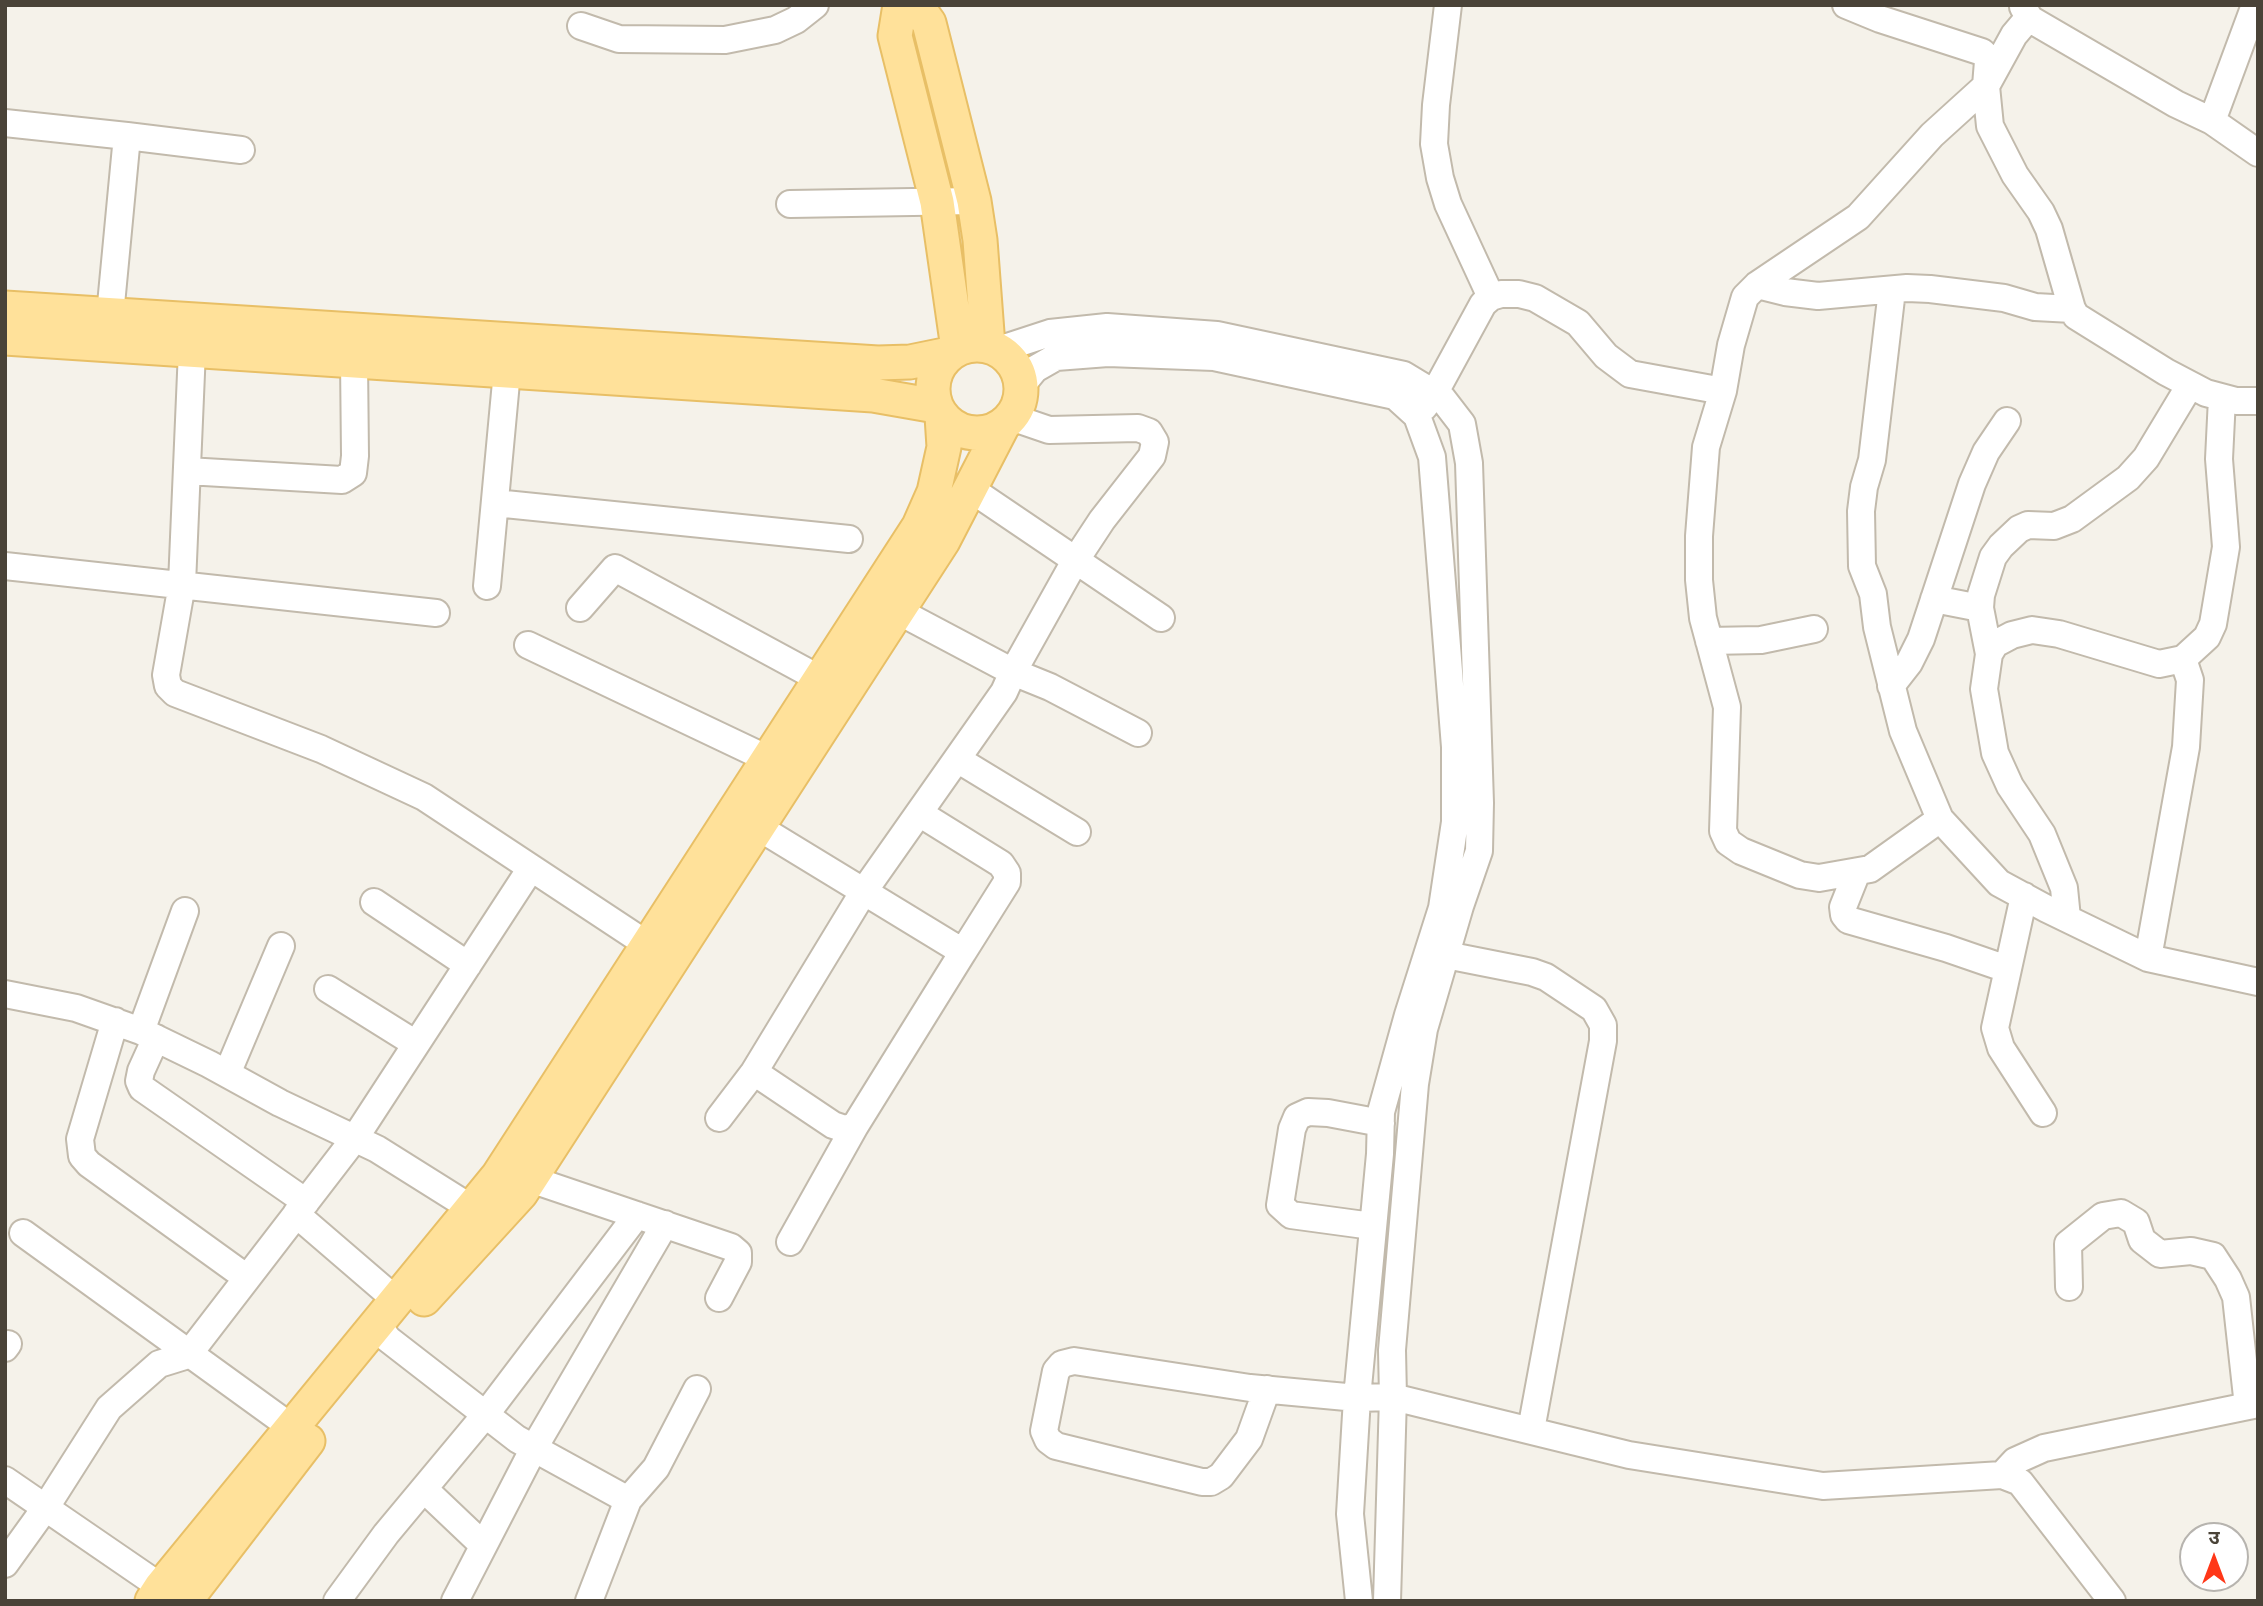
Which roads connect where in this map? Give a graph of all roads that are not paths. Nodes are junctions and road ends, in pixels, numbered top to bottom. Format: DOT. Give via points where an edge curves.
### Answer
graph roads {
  1 [pos="815,5"];
  2 [pos="1448,5"];
  3 [pos="1846,5"];
  4 [pos="2255,5"];
  5 [pos="2026,12"];
  6 [pos="923,14"];
  7 [pos="897,21"];
  8 [pos="581,26"];
  9 [pos="1986,86"];
  10 [pos="2212,121"];
  11 [pos="5,123"];
  12 [pos="127,136"];
  13 [pos="241,150"];
  14 [pos="2258,153"];
  15 [pos="971,186"];
  16 [pos="933,187"];
  17 [pos="790,204"];
  18 [pos="1757,285"];
  19 [pos="1892,290"];
  20 [pos="1483,306"];
  21 [pos="5,308"];
  22 [pos="2072,309"];
  23 [pos="110,315"];
  24 [pos="5,338"];
  25 [pos="973,350"];
  26 [pos="192,351"];
  27 [pos="354,361"];
  28 [pos="506,371"];
  29 [pos="1021,386"];
  30 [pos="2189,386"];
  31 [pos="1723,391"];
  32 [pos="1434,394"];
  33 [pos="2222,398"];
  34 [pos="2258,401"];
  35 [pos="939,411"];
  36 [pos="1417,416"];
  37 [pos="1007,421"];
  38 [pos="2007,421"];
  39 [pos="187,471"];
  40 [pos="969,488"];
  41 [pos="495,503"];
  42 [pos="849,539"];
  43 [pos="1075,561"];
  44 [pos="5,566"];
  45 [pos="181,584"];
  46 [pos="487,586"];
  47 [pos="1934,599"];
  48 [pos="885,604"];
  49 [pos="580,608"];
  50 [pos="1980,608"];
  51 [pos="436,613"];
  52 [pos="1161,618"];
  53 [pos="1814,629"];
  54 [pos="1709,641"];
  55 [pos="528,645"];
  56 [pos="1989,654"];
  57 [pos="2183,659"];
  58 [pos="1013,672"];
  59 [pos="820,679"];
  60 [pos="1891,685"];
  61 [pos="1138,733"];
  62 [pos="768,759"];
  63 [pos="957,759"];
  64 [pos="919,813"];
  65 [pos="1940,819"];
  66 [pos="758,827"];
  67 [pos="1077,832"];
  68 [pos="531,868"];
  69 [pos="1857,872"];
  70 [pos="864,891"];
  71 [pos="2025,896"];
  72 [pos="374,902"];
  73 [pos="185,911"];
  74 [pos="2067,918"];
  75 [pos="648,945"];
  76 [pos="281,946"];
  77 [pos="963,952"];
  78 [pos="1446,954"];
  79 [pos="2148,958"];
  80 [pos="468,965"];
  81 [pos="2007,969"];
  82 [pos="2258,982"];
  83 [pos="328,989"];
  84 [pos="5,995"];
  85 [pos="115,1021"];
  86 [pos="148,1035"];
  87 [pos="416,1044"];
  88 [pos="754,1072"];
  89 [pos="227,1074"];
  90 [pos="2043,1113"];
  91 [pos="719,1118"];
  92 [pos="1381,1124"];
  93 [pos="855,1126"];
  94 [pos="355,1138"];
  95 [pos="530,1179"];
  96 [pos="301,1208"];
  97 [pos="471,1208"];
  98 [pos="637,1215"];
  99 [pos="665,1224"];
  100 [pos="1372,1226"];
  101 [pos="23,1233"];
  102 [pos="790,1242"];
  103 [pos="247,1278"];
  104 [pos="2069,1287"];
  105 [pos="719,1298"];
  106 [pos="387,1321"];
  107 [pos="190,1352"];
  108 [pos="697,1389"];
  109 [pos="1267,1389"];
  110 [pos="1393,1397"];
  111 [pos="1357,1398"];
  112 [pos="2253,1405"];
  113 [pos="486,1415"];
  114 [pos="291,1427"];
  115 [pos="1531,1430"];
  116 [pos="534,1448"];
  117 [pos="2002,1475"];
  118 [pos="5,1479"];
  119 [pos="424,1489"];
  120 [pos="628,1500"];
  121 [pos="46,1507"];
  122 [pos="484,1545"];
  123 [pos="5,1564"];
  124 [pos="174,1598"];
  125 [pos="337,1601"];
  126 [pos="455,1601"];
  127 [pos="589,1601"];
  128 [pos="1359,1601"];
  129 [pos="1387,1601"];
  130 [pos="2112,1601"];
  1 -- 8 [label="street" via="775,30 725,40 619,39"];
  2 -- 20 [label="street" via="1434,144 1440,178"];
  3 -- 9 [label="street" via="1982,52 1988,61"];
  4 -- 10 [label="street"];
  5 -- 9 [label="street" via="2025,22"];
  5 -- 10 [label="street" via="2176,104"];
  6 -- 15 [label="main road"];
  7 -- 16 [label="main road"];
  9 -- 18 [label="street" via="1932,135 1858,216"];
  9 -- 22 [label="street" via="1990,126 2049,229"];
  10 -- 14 [label="street"];
  11 -- 12 [label="street"];
  12 -- 13 [label="street"];
  12 -- 23 [label="street"];
  15 -- 16 [label="street"];
  15 -- 25 [label="main road" via="980,240"];
  16 -- 17 [label="street"];
  16 -- 25 [label="main road"];
  18 -- 19 [label="street" via="1818,296"];
  18 -- 31 [label="street" via="1745,297"];
  19 -- 22 [label="street" via="1930,289"];
  19 -- 60 [label="street" via="1872,460 1861,511 1862,566 1873,594"];
  20 -- 31 [label="street" via="1501,294 1535,298 1578,323 1606,356 1630,374"];
  20 -- 32 [label="street"];
  21 -- 23 [label="main road"];
  22 -- 30 [label="street" via="2083,321"];
  23 -- 25 [label="main road" via="878,363"];
  24 -- 26 [label="main road"];
  25 -- 29 [label="main road" via="1014,365"];
  25 -- 32 [label="street" via="1050,333 1107,327 1217,335 1404,375"];
  25 -- 35 [label="main road" via="941,362 932,384"];
  26 -- 27 [label="main road"];
  26 -- 39 [label="street"];
  27 -- 28 [label="main road"];
  27 -- 39 [label="street" via="355,456 352,472 342,480"];
  28 -- 35 [label="main road" via="873,395"];
  28 -- 41 [label="street"];
  29 -- 36 [label="street" via="1035,369 1056,358 1108,353 1214,357 1395,396"];
  29 -- 37 [label="main road" via="1017,408"];
  30 -- 33 [label="street"];
  30 -- 50 [label="street" via="2146,458 2128,478 2072,519 2053,526 2028,525 2001,546 1984,581"];
  31 -- 54 [label="street" via="1706,447 1699,536 1699,580"];
  32 -- 36 [label="street"];
  32 -- 78 [label="street" via="1462,424 1469,463 1480,803 1479,851"];
  33 -- 34 [label="street"];
  33 -- 57 [label="street" via="2218,459 2226,547 2213,624 2207,637"];
  35 -- 37 [label="main road" via="970,433 992,430"];
  35 -- 48 [label="main road" via="944,447 934,492"];
  36 -- 92 [label="street" via="1432,457 1455,747 1455,822 1442,908 1408,1015"];
  37 -- 40 [label="main road"];
  37 -- 43 [label="street" via="1049,430 1138,429 1149,432 1155,442 1152,456"];
  38 -- 47 [label="street" via="1972,484"];
  39 -- 45 [label="street"];
  40 -- 43 [label="street"];
  40 -- 48 [label="main road" via="943,541"];
  41 -- 42 [label="street"];
  41 -- 46 [label="street"];
  43 -- 52 [label="street"];
  43 -- 58 [label="street"];
  44 -- 45 [label="street"];
  45 -- 51 [label="street"];
  45 -- 68 [label="street" via="166,676 175,692 321,749 425,797"];
  47 -- 50 [label="street"];
  47 -- 60 [label="street" via="1909,663"];
  48 -- 58 [label="street"];
  48 -- 59 [label="main road"];
  48 -- 66 [label="main road"];
  49 -- 59 [label="street" via="615,568"];
  50 -- 56 [label="street"];
  53 -- 54 [label="street" via="1761,640"];
  54 -- 69 [label="street" via="1727,707 1723,831 1728,842 1800,875 1819,878"];
  55 -- 62 [label="street"];
  56 -- 57 [label="street" via="2012,635 2032,630 2159,664"];
  56 -- 74 [label="street" via="1984,689 1996,753 2010,786 2042,834 2064,888"];
  57 -- 79 [label="street" via="2190,680 2186,747"];
  58 -- 61 [label="street"];
  58 -- 63 [label="street"];
  59 -- 62 [label="main road"];
  60 -- 65 [label="street" via="1903,731"];
  62 -- 75 [label="main road"];
  63 -- 64 [label="street"];
  63 -- 67 [label="street"];
  64 -- 70 [label="street"];
  64 -- 77 [label="street" via="1001,864 1007,873 1007,882"];
  65 -- 69 [label="street" via="1880,863"];
  65 -- 71 [label="street" via="1999,883"];
  66 -- 70 [label="street"];
  66 -- 95 [label="main road"];
  68 -- 75 [label="street"];
  68 -- 80 [label="street"];
  69 -- 81 [label="street" via="1843,907 1848,920"];
  70 -- 77 [label="street"];
  70 -- 88 [label="street"];
  71 -- 74 [label="street"];
  71 -- 81 [label="street"];
  72 -- 80 [label="street"];
  73 -- 86 [label="street"];
  74 -- 79 [label="street"];
  75 -- 97 [label="main road" via="498,1176"];
  76 -- 89 [label="street"];
  77 -- 93 [label="street"];
  78 -- 110 [label="street" via="1424,1029 1415,1084 1392,1350"];
  78 -- 115 [label="street" via="1546,976 1594,1009 1603,1025"];
  79 -- 82 [label="street"];
  80 -- 87 [label="street"];
  81 -- 90 [label="street" via="1997,1038"];
  83 -- 87 [label="street"];
  84 -- 85 [label="street" via="76,1008"];
  85 -- 86 [label="street"];
  85 -- 103 [label="street" via="80,1139 82,1156"];
  86 -- 89 [label="street"];
  86 -- 96 [label="street" via="139,1081 142,1088"];
  87 -- 94 [label="street"];
  88 -- 91 [label="street"];
  88 -- 93 [label="street" via="833,1125"];
  89 -- 94 [label="street"];
  92 -- 100 [label="street"];
  92 -- 100 [label="street" via="1328,1113 1308,1112 1297,1117 1280,1205 1291,1215"];
  93 -- 102 [label="street"];
  94 -- 96 [label="street"];
  94 -- 97 [label="street"];
  95 -- 98 [label="street"];
  95 -- 106 [label="main road" via="521,1193"];
  96 -- 103 [label="street"];
  96 -- 106 [label="street"];
  97 -- 106 [label="main road"];
  98 -- 99 [label="street"];
  98 -- 113 [label="street"];
  99 -- 105 [label="street" via="738,1253 738,1262"];
  99 -- 116 [label="street"];
  100 -- 111 [label="street"];
  101 -- 107 [label="street"];
  103 -- 107 [label="street"];
  104 -- 112 [label="street" via="2068,1244 2103,1216 2121,1213 2136,1222 2143,1240 2161,1254 2191,1251 2213,1256 2236,1297"];
  106 -- 113 [label="street"];
  106 -- 114 [label="main road"];
  106 -- 124 [label="main road"];
  107 -- 114 [label="street"];
  107 -- 121 [label="street" via="159,1364 109,1408"];
  108 -- 120 [label="street" via="656,1468"];
  109 -- 109 [label="street" via="1249,1438 1221,1476 1211,1482 1056,1446 1044,1430 1056,1371 1074,1361"];
  109 -- 111 [label="street"];
  110 -- 111 [label="street"];
  110 -- 115 [label="street"];
  110 -- 129 [label="street"];
  111 -- 128 [label="street" via="1350,1514"];
  112 -- 117 [label="street" via="2044,1448 2015,1461"];
  113 -- 116 [label="street"];
  113 -- 119 [label="street"];
  114 -- 124 [label="main road"];
  115 -- 117 [label="street" via="1629,1455 1823,1486"];
  116 -- 120 [label="street"];
  116 -- 122 [label="street"];
  117 -- 130 [label="street" via="2020,1482"];
  118 -- 121 [label="street"];
  119 -- 122 [label="street"];
  119 -- 125 [label="street"];
  120 -- 127 [label="street"];
  121 -- 123 [label="street"];
  121 -- 124 [label="street"];
  122 -- 126 [label="street"];
}
